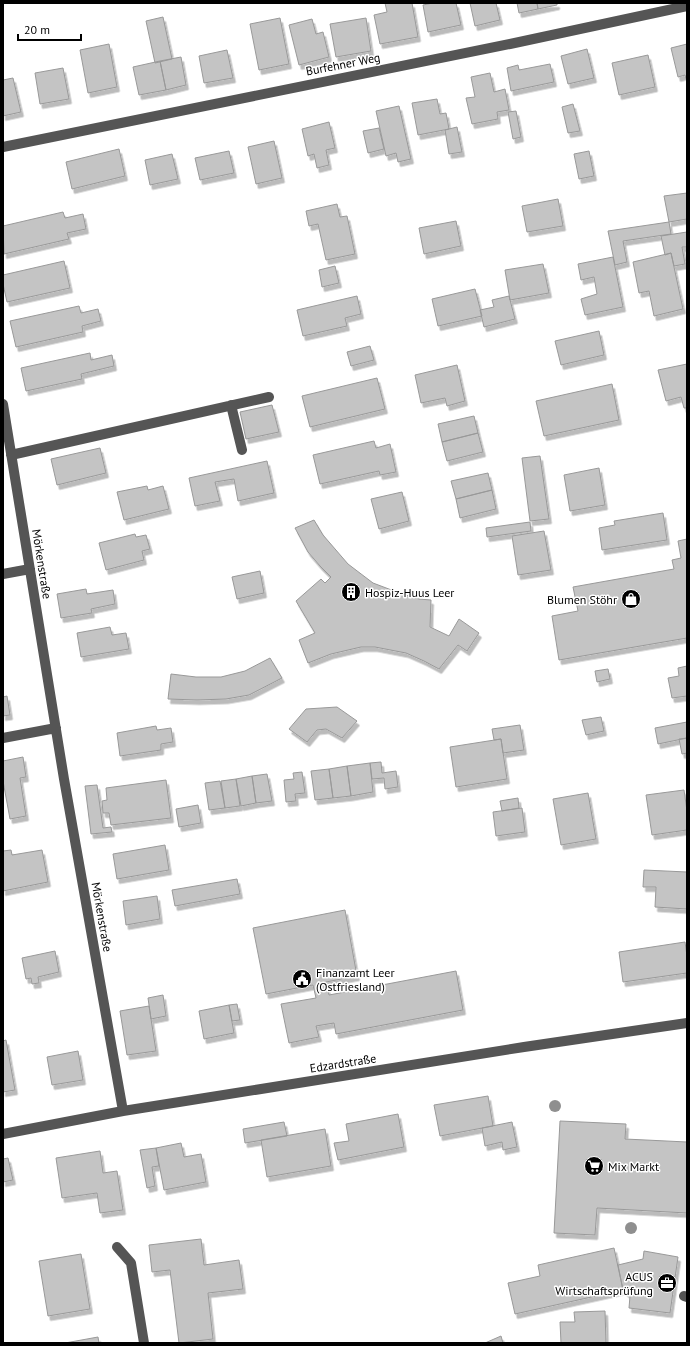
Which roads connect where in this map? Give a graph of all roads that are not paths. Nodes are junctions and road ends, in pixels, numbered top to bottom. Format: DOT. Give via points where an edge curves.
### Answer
graph roads {
  1 [pos="687,6"];
  2 [pos="3,147"];
  3 [pos="269,397"];
  4 [pos="3,404"];
  5 [pos="231,405"];
  6 [pos="242,450"];
  7 [pos="11,455"];
  8 [pos="30,569"];
  9 [pos="3,574"];
  10 [pos="56,728"];
  11 [pos="3,738"];
  12 [pos="687,1023"];
  13 [pos="123,1111"];
  14 [pos="3,1134"];
  15 [pos="117,1247"];
  16 [pos="144,1343"];
  1 -- 2 [label="street, Burfehner Weg"];
  3 -- 5 [label="street"];
  4 -- 7 [label="street, Mörkenstraße"];
  5 -- 6 [label="street"];
  5 -- 7 [label="street"];
  7 -- 8 [label="street, Mörkenstraße"];
  8 -- 9 [label="street"];
  8 -- 10 [label="street, Mörkenstraße"];
  10 -- 11 [label="street"];
  10 -- 13 [label="street, Mörkenstraße"];
  12 -- 13 [label="street, Edzardstraße"];
  13 -- 14 [label="street, Edzardstraße"];
  15 -- 16 [label="street" via="131,1263"];
}
